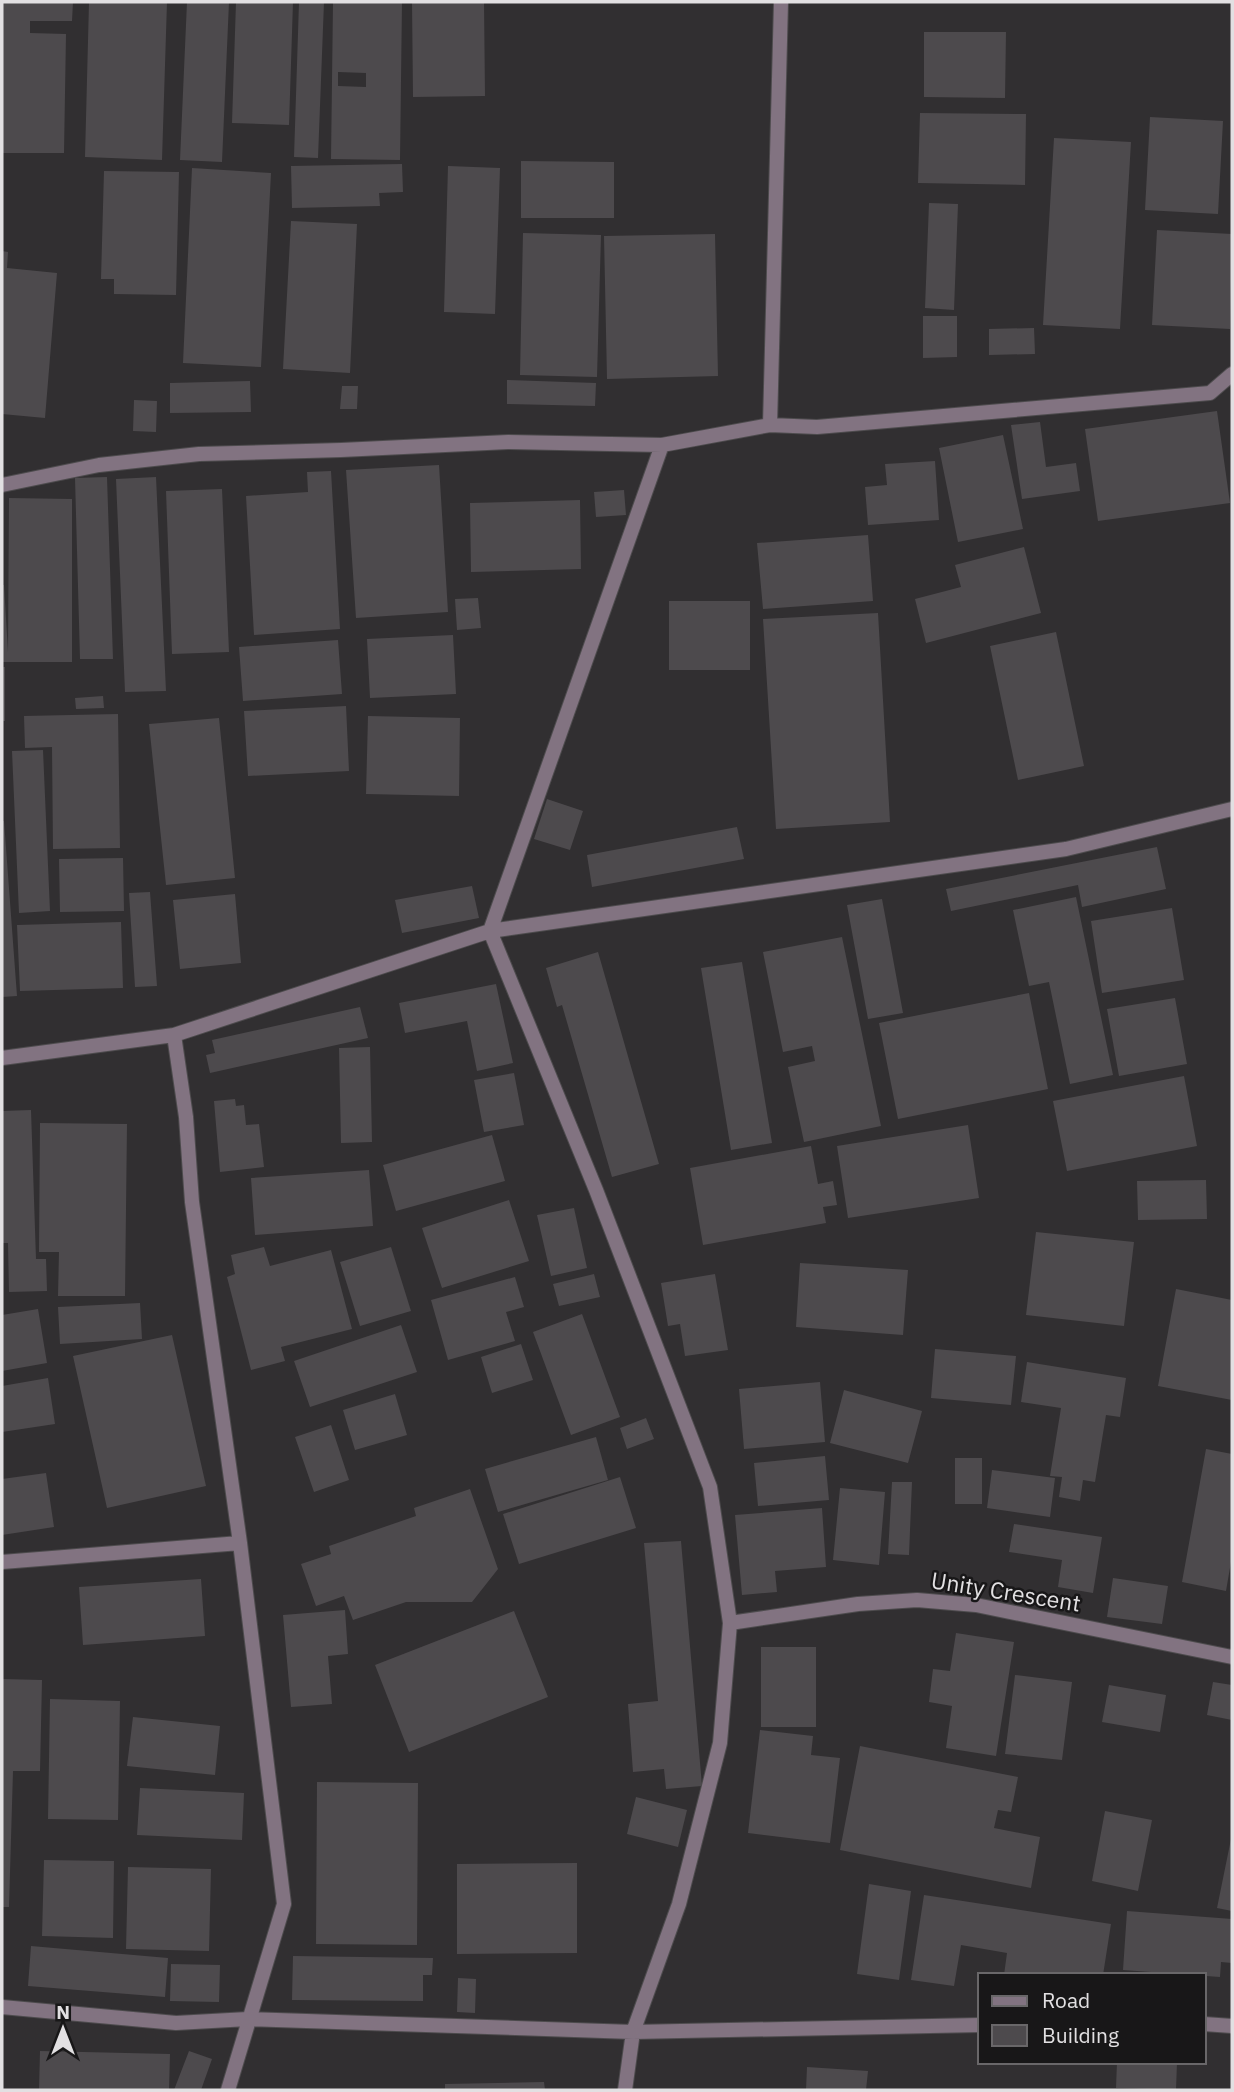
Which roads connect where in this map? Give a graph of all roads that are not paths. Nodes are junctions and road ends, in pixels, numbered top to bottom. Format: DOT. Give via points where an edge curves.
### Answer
graph roads {
  1 [pos="781,2"];
  2 [pos="1232,374"];
  3 [pos="770,425"];
  4 [pos="662,445"];
  5 [pos="2,485"];
  6 [pos="1232,808"];
  7 [pos="489,930"];
  8 [pos="174,1035"];
  9 [pos="2,1058"];
  10 [pos="240,1543"];
  11 [pos="2,1562"];
  12 [pos="730,1623"];
  13 [pos="1232,1657"];
  14 [pos="2,2007"];
  15 [pos="248,2019"];
  16 [pos="1206,2024"];
  17 [pos="978,2025"];
  18 [pos="1232,2026"];
  19 [pos="633,2032"];
  20 [pos="228,2090"];
  21 [pos="625,2090"];
  1 -- 3 [label="street"];
  2 -- 3 [label="street" via="1210,393 817,427"];
  3 -- 4 [label="street"];
  4 -- 5 [label="street" via="508,442 198,454 99,465"];
  4 -- 7 [label="street"];
  6 -- 7 [label="street" via="1066,849"];
  7 -- 8 [label="street"];
  7 -- 12 [label="street" via="596,1190 710,1487"];
  8 -- 9 [label="street"];
  8 -- 10 [label="street" via="192,1202"];
  10 -- 11 [label="street"];
  10 -- 15 [label="street" via="284,1904"];
  12 -- 13 [label="street, Unity Crescent" via="917,1600 976,1605"];
  12 -- 19 [label="street" via="720,1743 679,1904"];
  14 -- 15 [label="street" via="176,2023"];
  15 -- 19 [label="street"];
  15 -- 20 [label="street"];
  16 -- 18 [label="street"];
  17 -- 19 [label="street"];
  19 -- 21 [label="street"];
}
